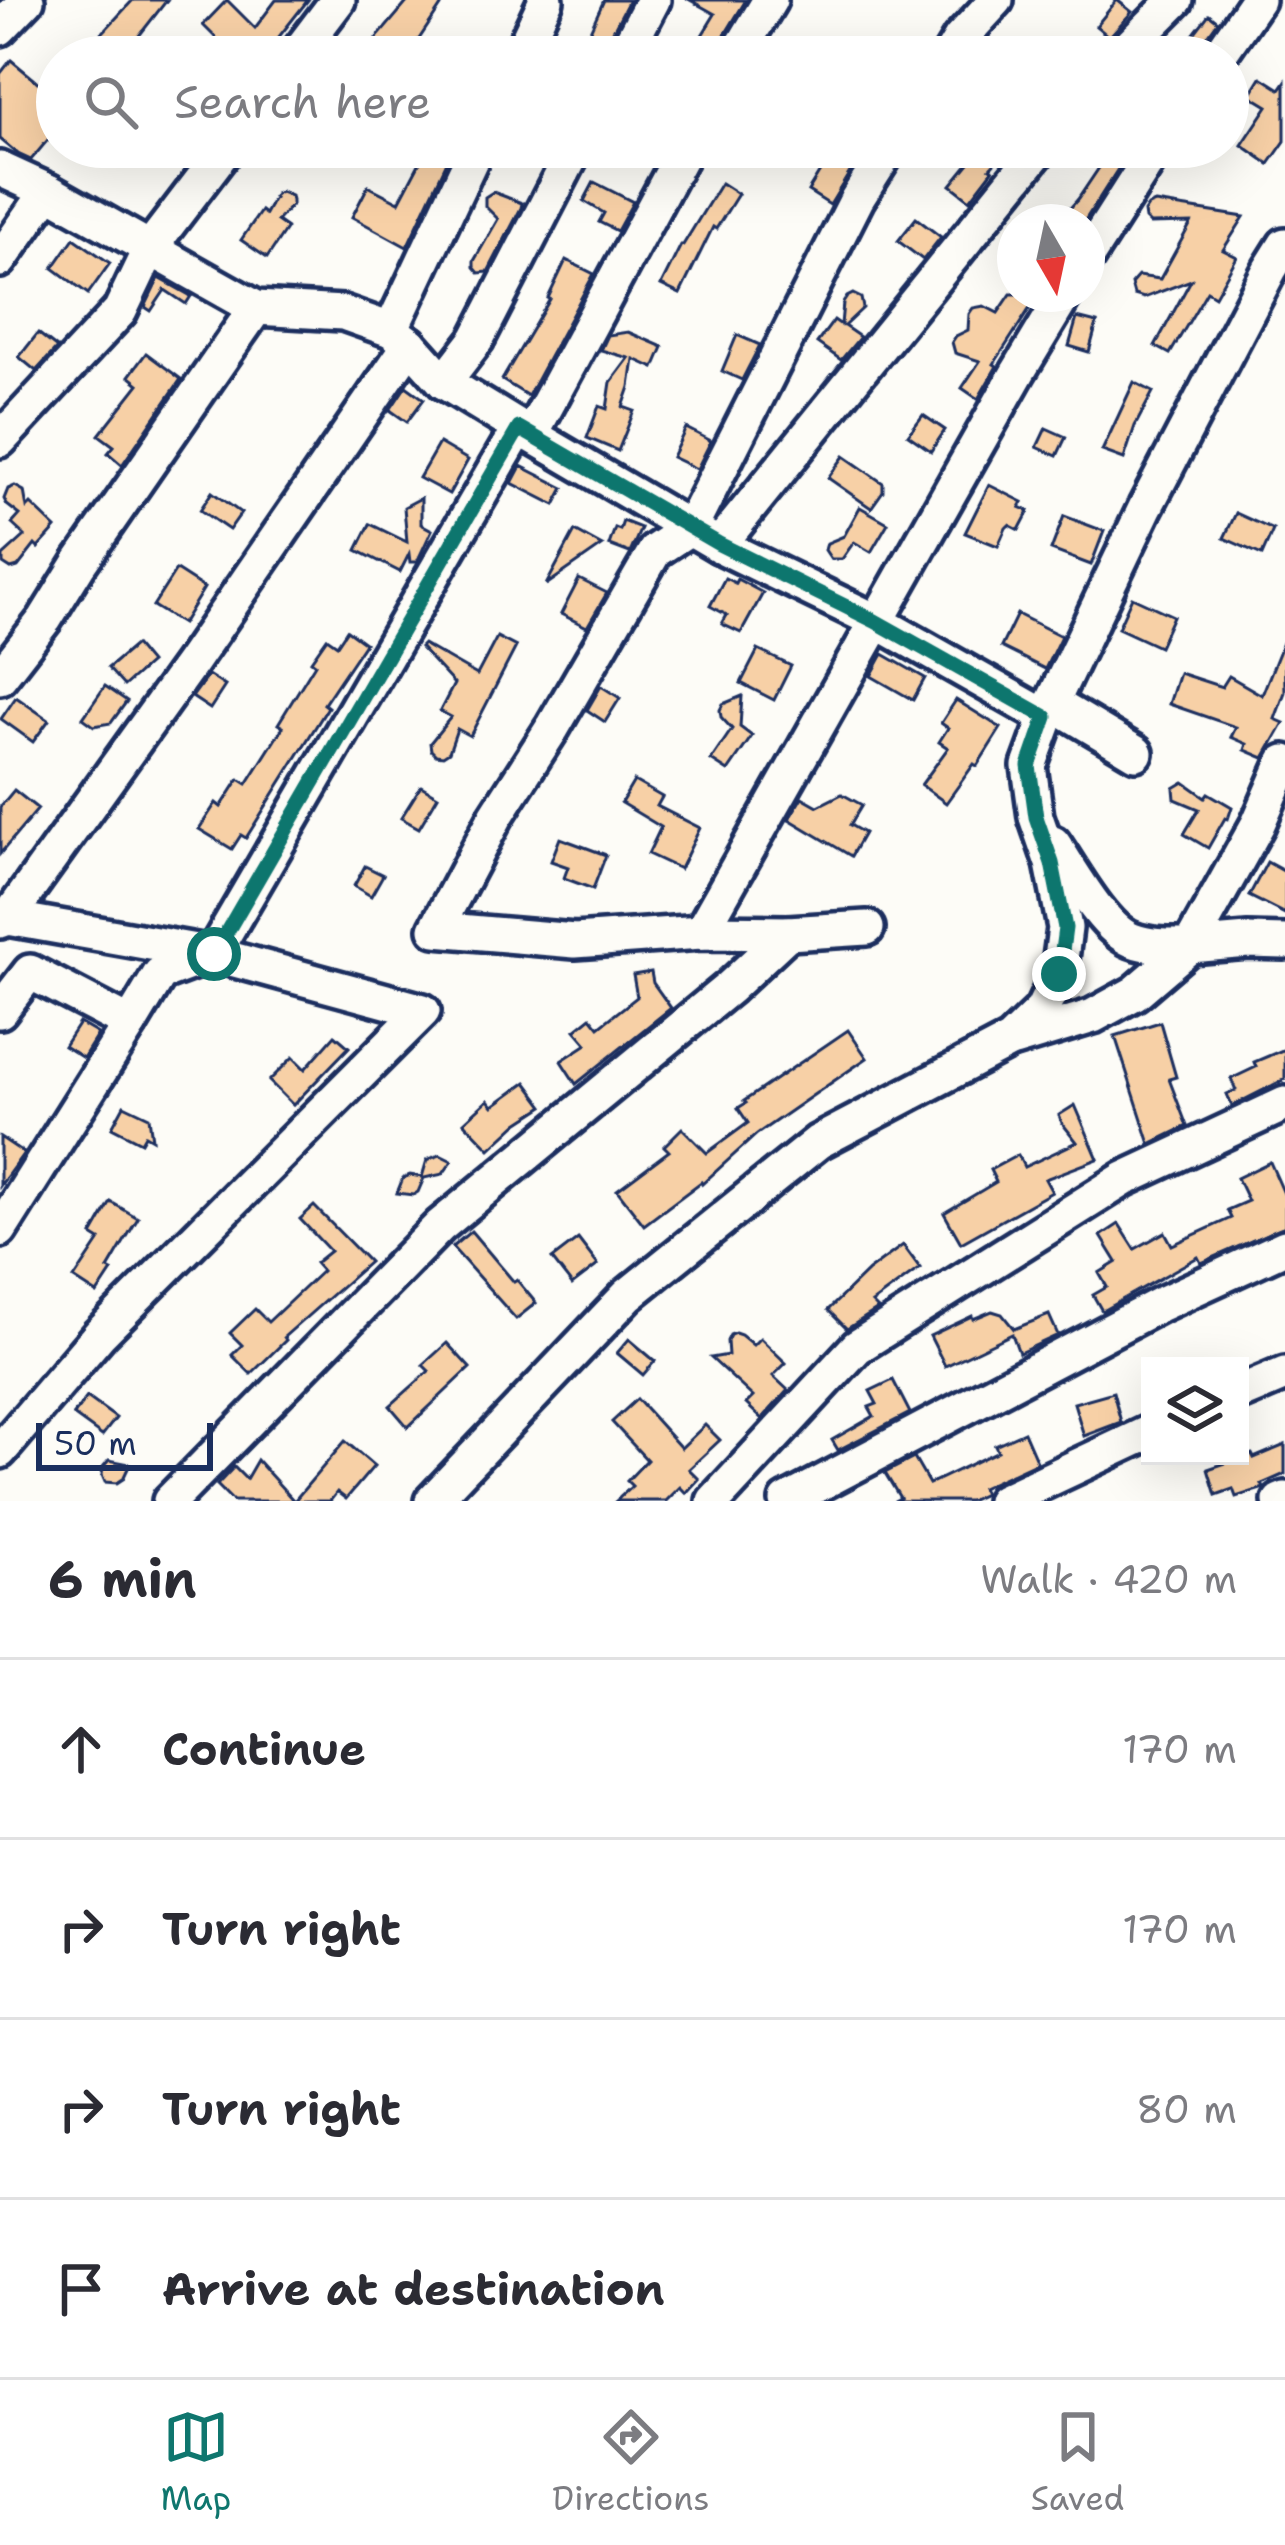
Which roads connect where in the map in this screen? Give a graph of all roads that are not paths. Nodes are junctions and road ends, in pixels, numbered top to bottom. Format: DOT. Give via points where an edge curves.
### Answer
graph roads {
  1 [pos="27,0"];
  2 [pos="338,0"];
  3 [pos="546,0"];
  4 [pos="653,0"];
  5 [pos="770,0"];
  6 [pos="996,0"];
  7 [pos="1176,0"];
  8 [pos="1257,0"];
  9 [pos="0,28"];
  10 [pos="311,36"];
  11 [pos="529,36"];
  12 [pos="633,36"];
  13 [pos="749,36"];
  14 [pos="963,36"];
  15 [pos="1140,36"];
  16 [pos="1232,36"];
  17 [pos="211,168"];
  18 [pos="468,168"];
  19 [pos="565,168"];
  20 [pos="674,168"];
  21 [pos="877,168"];
  22 [pos="1023,168"];
  23 [pos="1144,168"];
  24 [pos="0,169"];
  25 [pos="47,190"];
  26 [pos="1105,229"];
  27 [pos="1285,245"];
  28 [pos="150,248"];
  29 [pos="0,260"];
  30 [pos="256,308"];
  31 [pos="1055,312"];
  32 [pos="400,337"];
  33 [pos="444,382"];
  34 [pos="525,432"];
  35 [pos="0,440"];
  36 [pos="705,536"];
  37 [pos="875,621"];
  38 [pos="0,676"];
  39 [pos="1049,710"];
  40 [pos="1136,753"];
  41 [pos="1285,762"];
  42 [pos="1036,817"];
  43 [pos="4,919"];
  44 [pos="867,928"];
  45 [pos="701,932"];
  46 [pos="788,933"];
  47 [pos="1285,942"];
  48 [pos="1190,946"];
  49 [pos="214,954"];
  50 [pos="0,1011"];
  51 [pos="130,1024"];
  52 [pos="1010,1041"];
  53 [pos="1285,1104"];
  54 [pos="0,1230"];
  55 [pos="1285,1247"];
  56 [pos="1285,1374"];
  57 [pos="1249,1389"];
  58 [pos="1141,1436"];
  59 [pos="0,1451"];
  60 [pos="170,1501"];
  61 [pos="432,1501"];
  62 [pos="714,1501"];
  63 [pos="787,1501"];
  64 [pos="1004,1501"];
  1 -- 9 [label="street"];
  2 -- 10 [label="street"];
  3 -- 11 [label="street"];
  4 -- 12 [label="street"];
  5 -- 13 [label="street"];
  6 -- 14 [label="street"];
  7 -- 15 [label="street"];
  8 -- 16 [label="street"];
  17 -- 28 [label="street"];
  18 -- 32 [label="street"];
  19 -- 33 [label="street" via="477,338"];
  20 -- 34 [label="street"];
  21 -- 36 [label="street"];
  22 -- 36 [label="street"];
  23 -- 26 [label="street"];
  24 -- 25 [label="street"];
  25 -- 28 [label="street"];
  25 -- 29 [label="street"];
  27 -- 39 [label="street"];
  28 -- 30 [label="street"];
  28 -- 35 [label="street" via="120,311"];
  30 -- 32 [label="street" via="343,314"];
  30 -- 38 [label="street"];
  31 -- 37 [label="street"];
  32 -- 33 [label="street"];
  32 -- 43 [label="street" via="191,663"];
  33 -- 34 [label="street"];
  34 -- 36 [label="street"];
  34 -- 49 [label="street"];
  36 -- 37 [label="street"];
  36 -- 45 [label="street" via="655,551 436,929 575,941"];
  37 -- 39 [label="street"];
  37 -- 45 [label="street"];
  39 -- 40 [label="street"];
  39 -- 42 [label="street" via="1029,766"];
  41 -- 48 [label="street"];
  42 -- 48 [label="street" via="1127,939"];
  42 -- 52 [label="street" via="1065,928 1059,974 1042,1010"];
  43 -- 49 [label="street"];
  44 -- 46 [label="street"];
  45 -- 46 [label="street"];
  46 -- 60 [label="street" via="440,1226"];
  47 -- 48 [label="street"];
  48 -- 52 [label="street" via="1093,1016"];
  49 -- 51 [label="street" via="160,974"];
  49 -- 59 [label="street" via="424,1011 100,1334"];
  50 -- 51 [label="street" via="30,973"];
  51 -- 54 [label="street"];
  52 -- 61 [label="street" via="818,1142 628,1295"];
  53 -- 62 [label="street" via="1124,1179 857,1347"];
  55 -- 63 [label="street"];
  56 -- 57 [label="street"];
  58 -- 64 [label="street"];
}
